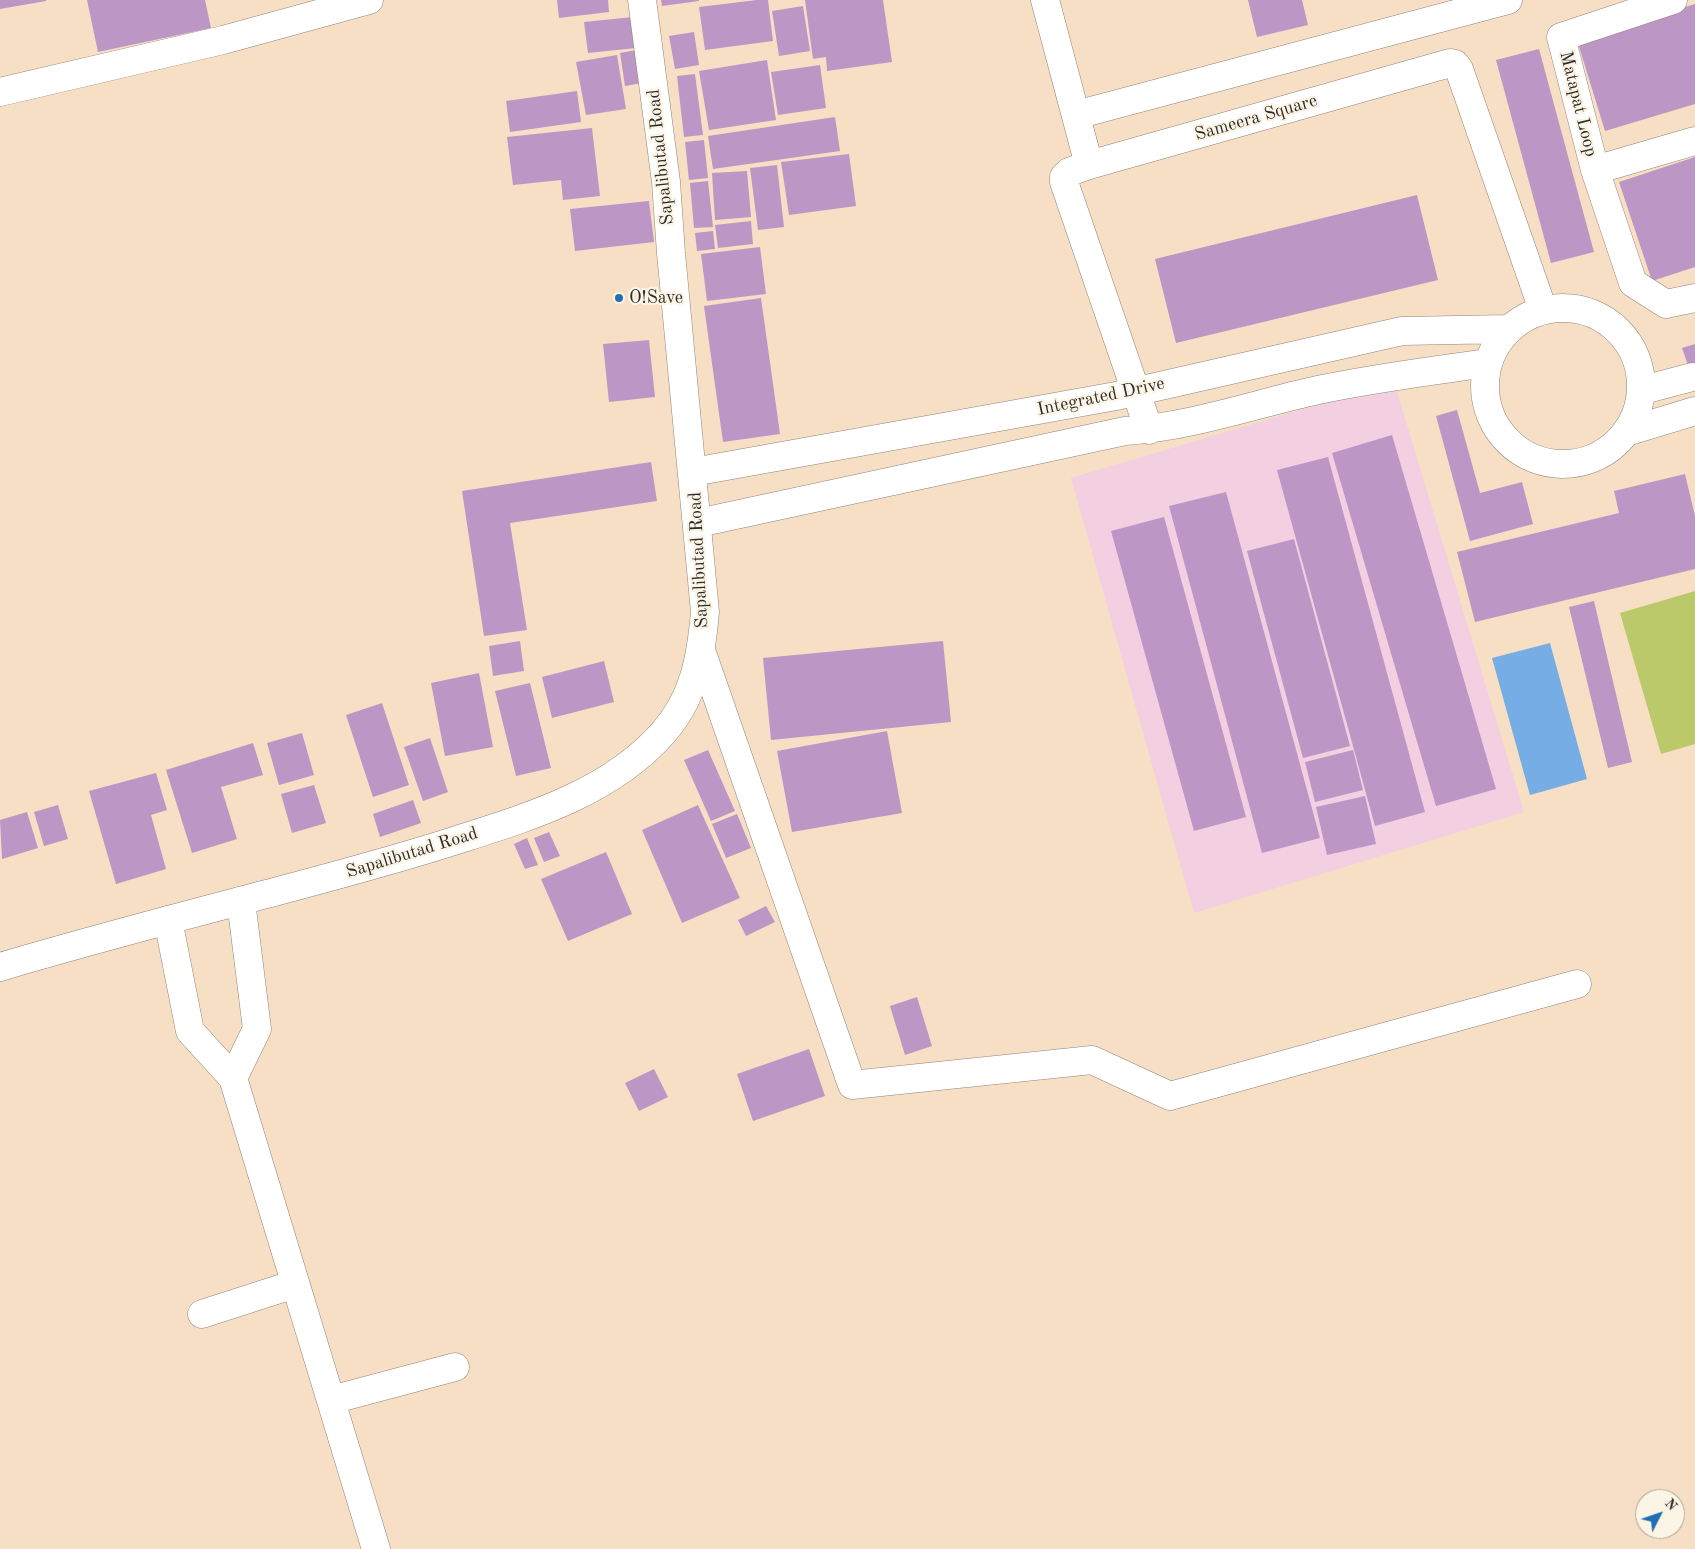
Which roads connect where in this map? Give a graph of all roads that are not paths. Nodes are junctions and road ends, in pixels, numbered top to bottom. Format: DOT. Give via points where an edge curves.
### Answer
graph roads {
  1 [pos="369,0"];
  2 [pos="642,0"];
  3 [pos="1045,0"];
  4 [pos="1508,0"];
  5 [pos="1673,0"];
  6 [pos="0,92"];
  7 [pos="1076,115"];
  8 [pos="1695,141"];
  9 [pos="1089,165"];
  10 [pos="1595,170"];
  11 [pos="1695,298"];
  12 [pos="1543,310"];
  13 [pos="1508,329"];
  14 [pos="1487,363"];
  15 [pos="1238,368"];
  16 [pos="1692,378"];
  17 [pos="1642,390"];
  18 [pos="1134,391"];
  19 [pos="1249,408"];
  20 [pos="1695,411"];
  21 [pos="1149,430"];
  22 [pos="1629,431"];
  23 [pos="693,472"];
  24 [pos="698,523"];
  25 [pos="702,653"];
  26 [pos="241,901"];
  27 [pos="168,920"];
  28 [pos="0,967"];
  29 [pos="1577,984"];
  30 [pos="233,1078"];
  31 [pos="295,1284"];
  32 [pos="202,1314"];
  33 [pos="455,1367"];
  34 [pos="331,1400"];
  35 [pos="376,1549"];
  1 -- 6 [label="street" via="223,40"];
  2 -- 23 [label="street, Sapalibutad Road" via="666,182"];
  3 -- 7 [label="street"];
  4 -- 7 [label="street"];
  5 -- 10 [label="street, Matapat Loop" via="1561,37"];
  7 -- 9 [label="street"];
  8 -- 10 [label="street, Matapat Loop"];
  9 -- 12 [label="street, Sameera Square" via="1455,64"];
  9 -- 18 [label="street, Sameera Square" via="1069,172 1064,182"];
  10 -- 11 [label="street, Matapat Loop" via="1634,284 1666,304"];
  12 -- 13 [label="street" via="1524,317"];
  12 -- 17 [label="street" via="1567,307 1592,312 1613,325 1633,350 1640,366"];
  13 -- 14 [label="street"];
  13 -- 15 [label="street, Integrated Drive" via="1402,331"];
  14 -- 19 [label="street" via="1318,390"];
  14 -- 22 [label="street" via="1484,388 1489,412 1501,434 1519,451 1541,462 1566,466 1590,460 1612,449"];
  15 -- 18 [label="street, Integrated Drive"];
  15 -- 19 [label="street"];
  16 -- 17 [label="street"];
  17 -- 22 [label="street" via="1639,412"];
  18 -- 21 [label="street, Sameera Square"];
  18 -- 23 [label="street, Integrated Drive"];
  19 -- 21 [label="street"];
  20 -- 22 [label="street"];
  21 -- 24 [label="street" via="1116,434"];
  23 -- 24 [label="street, Sapalibutad Road"];
  24 -- 25 [label="street, Sapalibutad Road" via="705,612"];
  25 -- 26 [label="street, Sapalibutad Road" via="685,704 662,734 591,790 549,808 418,852"];
  25 -- 29 [label="street" via="852,1085 1092,1060 1170,1096"];
  26 -- 27 [label="street, Sapalibutad Road"];
  26 -- 30 [label="street" via="257,1029"];
  27 -- 28 [label="street, Sapalibutad Road"];
  27 -- 30 [label="street" via="190,1031"];
  30 -- 31 [label="street"];
  31 -- 32 [label="street"];
  31 -- 34 [label="street"];
  33 -- 34 [label="street"];
  34 -- 35 [label="street"];
}
